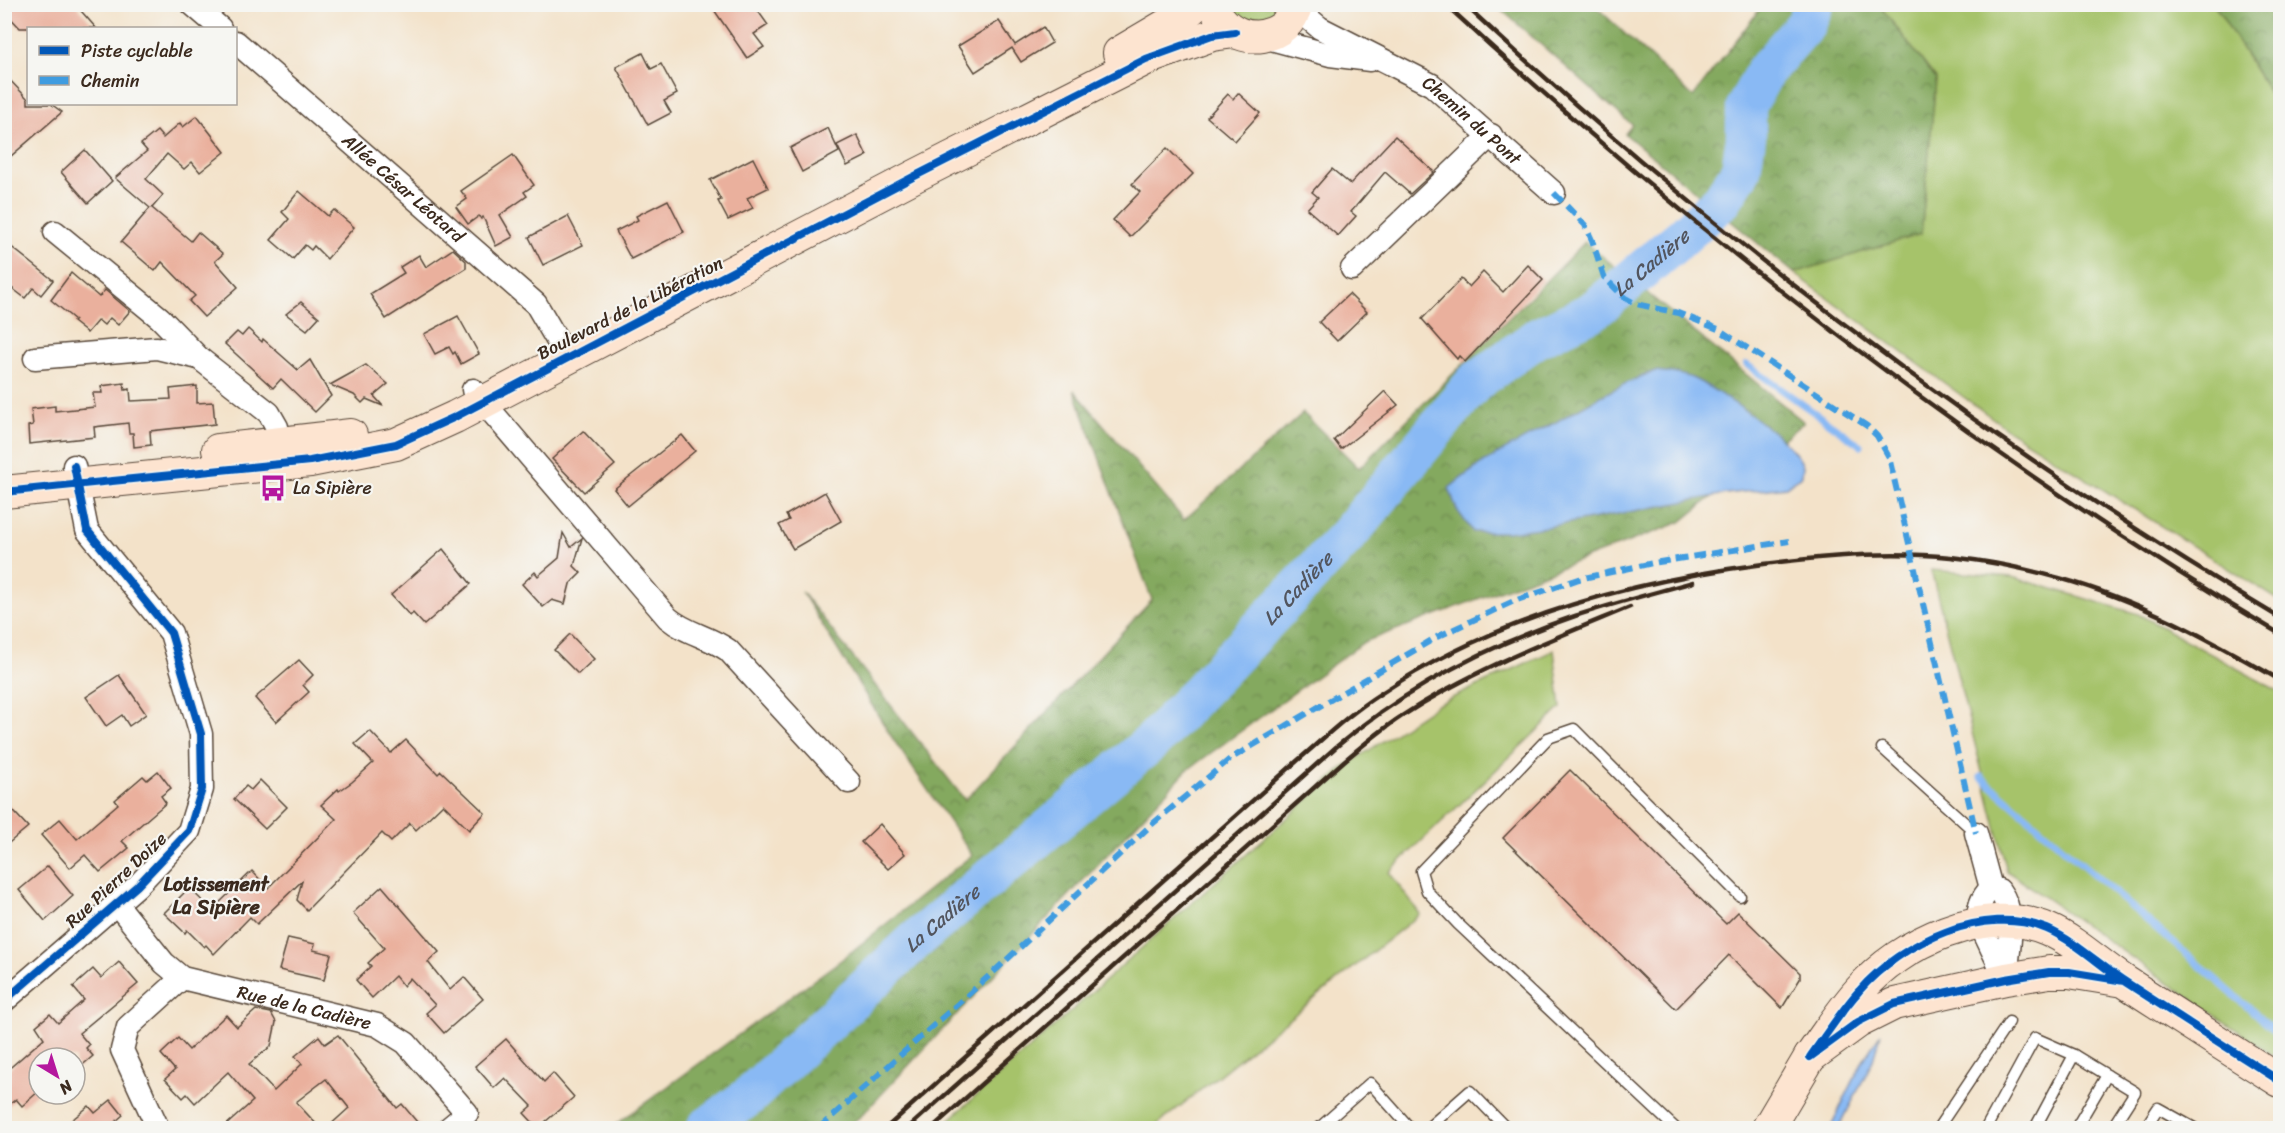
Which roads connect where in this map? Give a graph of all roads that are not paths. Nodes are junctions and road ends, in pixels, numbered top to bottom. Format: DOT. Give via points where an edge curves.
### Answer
graph roads {
  1 [pos="192,4"];
  2 [pos="1197,4"];
  3 [pos="1213,4"];
  4 [pos="1297,6"];
  5 [pos="219,27"];
  6 [pos="1249,35"];
  7 [pos="237,43"];
  8 [pos="1381,61"];
  9 [pos="1491,135"];
  10 [pos="1554,193"];
  11 [pos="56,232"];
  12 [pos="1352,269"];
  13 [pos="562,350"];
  14 [pos="35,358"];
  15 [pos="199,358"];
  16 [pos="478,396"];
  17 [pos="282,454"];
  18 [pos="4,473"];
  19 [pos="76,476"];
  20 [pos="4,492"];
  21 [pos="1882,748"];
  22 [pos="849,782"];
  23 [pos="1976,833"];
  24 [pos="1991,888"];
  25 [pos="1740,896"];
  26 [pos="116,903"];
  27 [pos="2011,920"];
  28 [pos="1979,922"];
  29 [pos="182,978"];
  30 [pos="2006,979"];
  31 [pos="2124,981"];
  32 [pos="4,1001"];
  33 [pos="2009,1022"];
  34 [pos="2074,1054"];
  35 [pos="1810,1057"];
  36 [pos="2107,1075"];
  37 [pos="2280,1082"];
  38 [pos="158,1128"];
  39 [pos="449,1128"];
  40 [pos="1318,1128"];
  41 [pos="1410,1128"];
  42 [pos="1428,1128"];
  43 [pos="1506,1128"];
  44 [pos="1675,1128"];
  45 [pos="1768,1128"];
  46 [pos="1938,1128"];
  47 [pos="1986,1128"];
  48 [pos="2034,1128"];
  49 [pos="2076,1128"];
  50 [pos="2112,1128"];
  51 [pos="2145,1128"];
  52 [pos="2194,1128"];
  1 -- 5 [label="street"];
  2 -- 13 [label="street, Boulevard de la Libération" via="1105,60"];
  3 -- 6 [label="street" via="1225,25"];
  4 -- 6 [label="street" via="1278,32"];
  4 -- 8 [label="street, Chemin du Pont" via="1320,28"];
  6 -- 8 [label="street, Chemin du Pont" via="1330,55"];
  6 -- 13 [label="street, Boulevard de la Libération" via="1212,35 1146,59"];
  7 -- 13 [label="street, Allée César Léotard" via="536,304"];
  8 -- 9 [label="street, Chemin du Pont" via="1432,85"];
  9 -- 10 [label="street, Chemin du Pont"];
  9 -- 12 [label="street"];
  11 -- 15 [label="street" via="160,318"];
  13 -- 16 [label="street, Boulevard de la Libération"];
  14 -- 15 [label="street" via="157,348"];
  15 -- 17 [label="street" via="269,413 277,427"];
  16 -- 17 [label="street, Boulevard de la Libération" via="389,429"];
  16 -- 22 [label="street" via="668,618 681,629 714,640 728,650"];
  17 -- 19 [label="street, Boulevard de la Libération"];
  18 -- 19 [label="street, Boulevard de la Libération"];
  19 -- 20 [label="street, Boulevard de la Libération"];
  19 -- 26 [label="street, Rue Pierre Doize" via="87,530 171,633 201,734 202,789 189,831"];
  21 -- 23 [label="lane"];
  23 -- 24 [label="street"];
  24 -- 27 [label="street" via="1999,890 2005,898"];
  24 -- 28 [label="street" via="1983,896"];
  25 -- 44 [label="lane" via="1574,729 1548,738 1421,871 1427,891 1458,924"];
  26 -- 29 [label="street, Rue de la Cadière" via="164,963"];
  26 -- 32 [label="street, Rue Pierre Doize"];
  27 -- 28 [label="street"];
  27 -- 30 [label="street"];
  27 -- 31 [label="street" via="2032,924 2069,940"];
  28 -- 30 [label="street"];
  28 -- 35 [label="street" via="1918,946 1875,975"];
  29 -- 38 [label="street" via="128,1027 122,1050"];
  29 -- 39 [label="street, Rue de la Cadière" via="377,1025 406,1043 467,1113"];
  30 -- 31 [label="street" via="2069,972"];
  30 -- 35 [label="street" via="1894,1004 1858,1022"];
  31 -- 37 [label="street"];
  33 -- 46 [label="lane"];
  34 -- 36 [label="lane"];
  34 -- 47 [label="lane" via="2035,1038"];
  34 -- 48 [label="lane"];
  35 -- 45 [label="street"];
  36 -- 49 [label="lane"];
  36 -- 50 [label="lane" via="2135,1092"];
  40 -- 41 [label="lane" via="1370,1083"];
  42 -- 43 [label="lane" via="1470,1091"];
  51 -- 52 [label="lane" via="2158,1108"];
}
